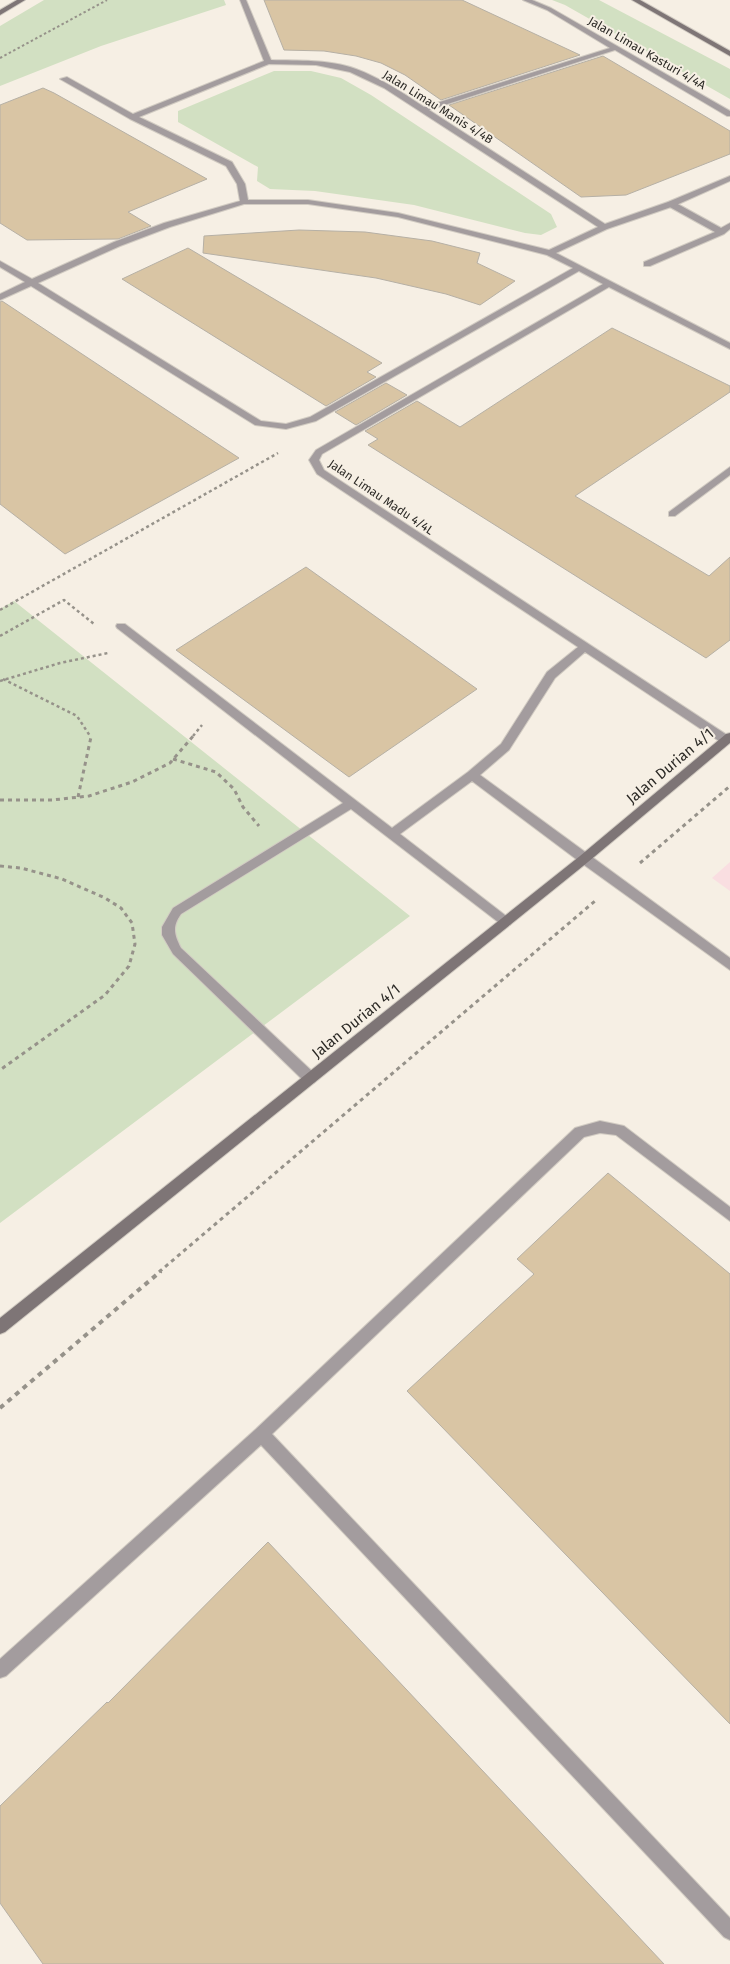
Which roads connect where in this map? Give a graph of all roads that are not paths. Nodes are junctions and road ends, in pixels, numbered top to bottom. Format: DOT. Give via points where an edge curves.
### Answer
graph roads {
  1 [pos="22,0"];
  2 [pos="243,0"];
  3 [pos="526,0"];
  4 [pos="635,0"];
  5 [pos="0,14"];
  6 [pos="616,48"];
  7 [pos="730,54"];
  8 [pos="268,62"];
  9 [pos="64,79"];
  10 [pos="424,110"];
  11 [pos="730,114"];
  12 [pos="133,117"];
  13 [pos="730,178"];
  14 [pos="244,202"];
  15 [pos="671,204"];
  16 [pos="730,225"];
  17 [pos="604,227"];
  18 [pos="721,232"];
  19 [pos="550,254"];
  20 [pos="0,263"];
  21 [pos="647,264"];
  22 [pos="579,268"];
  23 [pos="30,283"];
  24 [pos="608,284"];
  25 [pos="0,297"];
  26 [pos="730,346"];
  27 [pos="730,470"];
  28 [pos="672,514"];
  29 [pos="121,626"];
  30 [pos="585,647"];
  31 [pos="728,739"];
  32 [pos="472,775"];
  33 [pos="351,804"];
  34 [pos="392,834"];
  35 [pos="584,860"];
  36 [pos="506,922"];
  37 [pos="730,965"];
  38 [pos="310,1078"];
  39 [pos="730,1215"];
  40 [pos="0,1327"];
  41 [pos="260,1434"];
  42 [pos="0,1670"];
  43 [pos="730,1931"];
  1 -- 5 [label="street"];
  2 -- 8 [label="street"];
  3 -- 6 [label="street, Jalan Limau Kasturi 4/4A" via="549,9"];
  4 -- 7 [label="street"];
  6 -- 10 [label="street"];
  6 -- 11 [label="street, Jalan Limau Kasturi 4/4A"];
  8 -- 10 [label="street, Jalan Limau Manis 4/4B" via="316,63 352,70 387,86"];
  8 -- 12 [label="street, Jalan Limau Manis 4/4B"];
  9 -- 12 [label="street"];
  10 -- 17 [label="street, Jalan Limau Manis 4/4B"];
  12 -- 14 [label="street" via="229,164 241,184"];
  13 -- 15 [label="street"];
  14 -- 19 [label="street" via="308,202 398,216"];
  14 -- 23 [label="street" via="167,225"];
  15 -- 17 [label="street"];
  15 -- 18 [label="street"];
  16 -- 18 [label="street"];
  17 -- 19 [label="street"];
  18 -- 21 [label="street"];
  19 -- 22 [label="street"];
  20 -- 23 [label="street"];
  22 -- 23 [label="street" via="313,419 293,427 278,428 258,423"];
  22 -- 24 [label="street"];
  23 -- 25 [label="street"];
  24 -- 26 [label="street"];
  24 -- 30 [label="street, Jalan Limau Madu 4/4L" via="319,452 314,460 320,472"];
  27 -- 28 [label="street"];
  29 -- 33 [label="street"];
  30 -- 31 [label="street, Jalan Limau Madu 4/4L"];
  30 -- 32 [label="street" via="551,676 504,747"];
  31 -- 35 [label="street, Jalan Durian 4/1"];
  32 -- 34 [label="street"];
  32 -- 35 [label="street"];
  33 -- 34 [label="street"];
  33 -- 38 [label="street" via="177,911 167,923 167,934 177,951"];
  34 -- 36 [label="street"];
  35 -- 36 [label="street, Jalan Durian 4/1"];
  35 -- 37 [label="street"];
  36 -- 38 [label="street, Jalan Durian 4/1"];
  38 -- 40 [label="street, Jalan Durian 4/1"];
  39 -- 41 [label="street" via="619,1130 600,1126 580,1132"];
  41 -- 42 [label="street"];
  41 -- 43 [label="street"];
}
